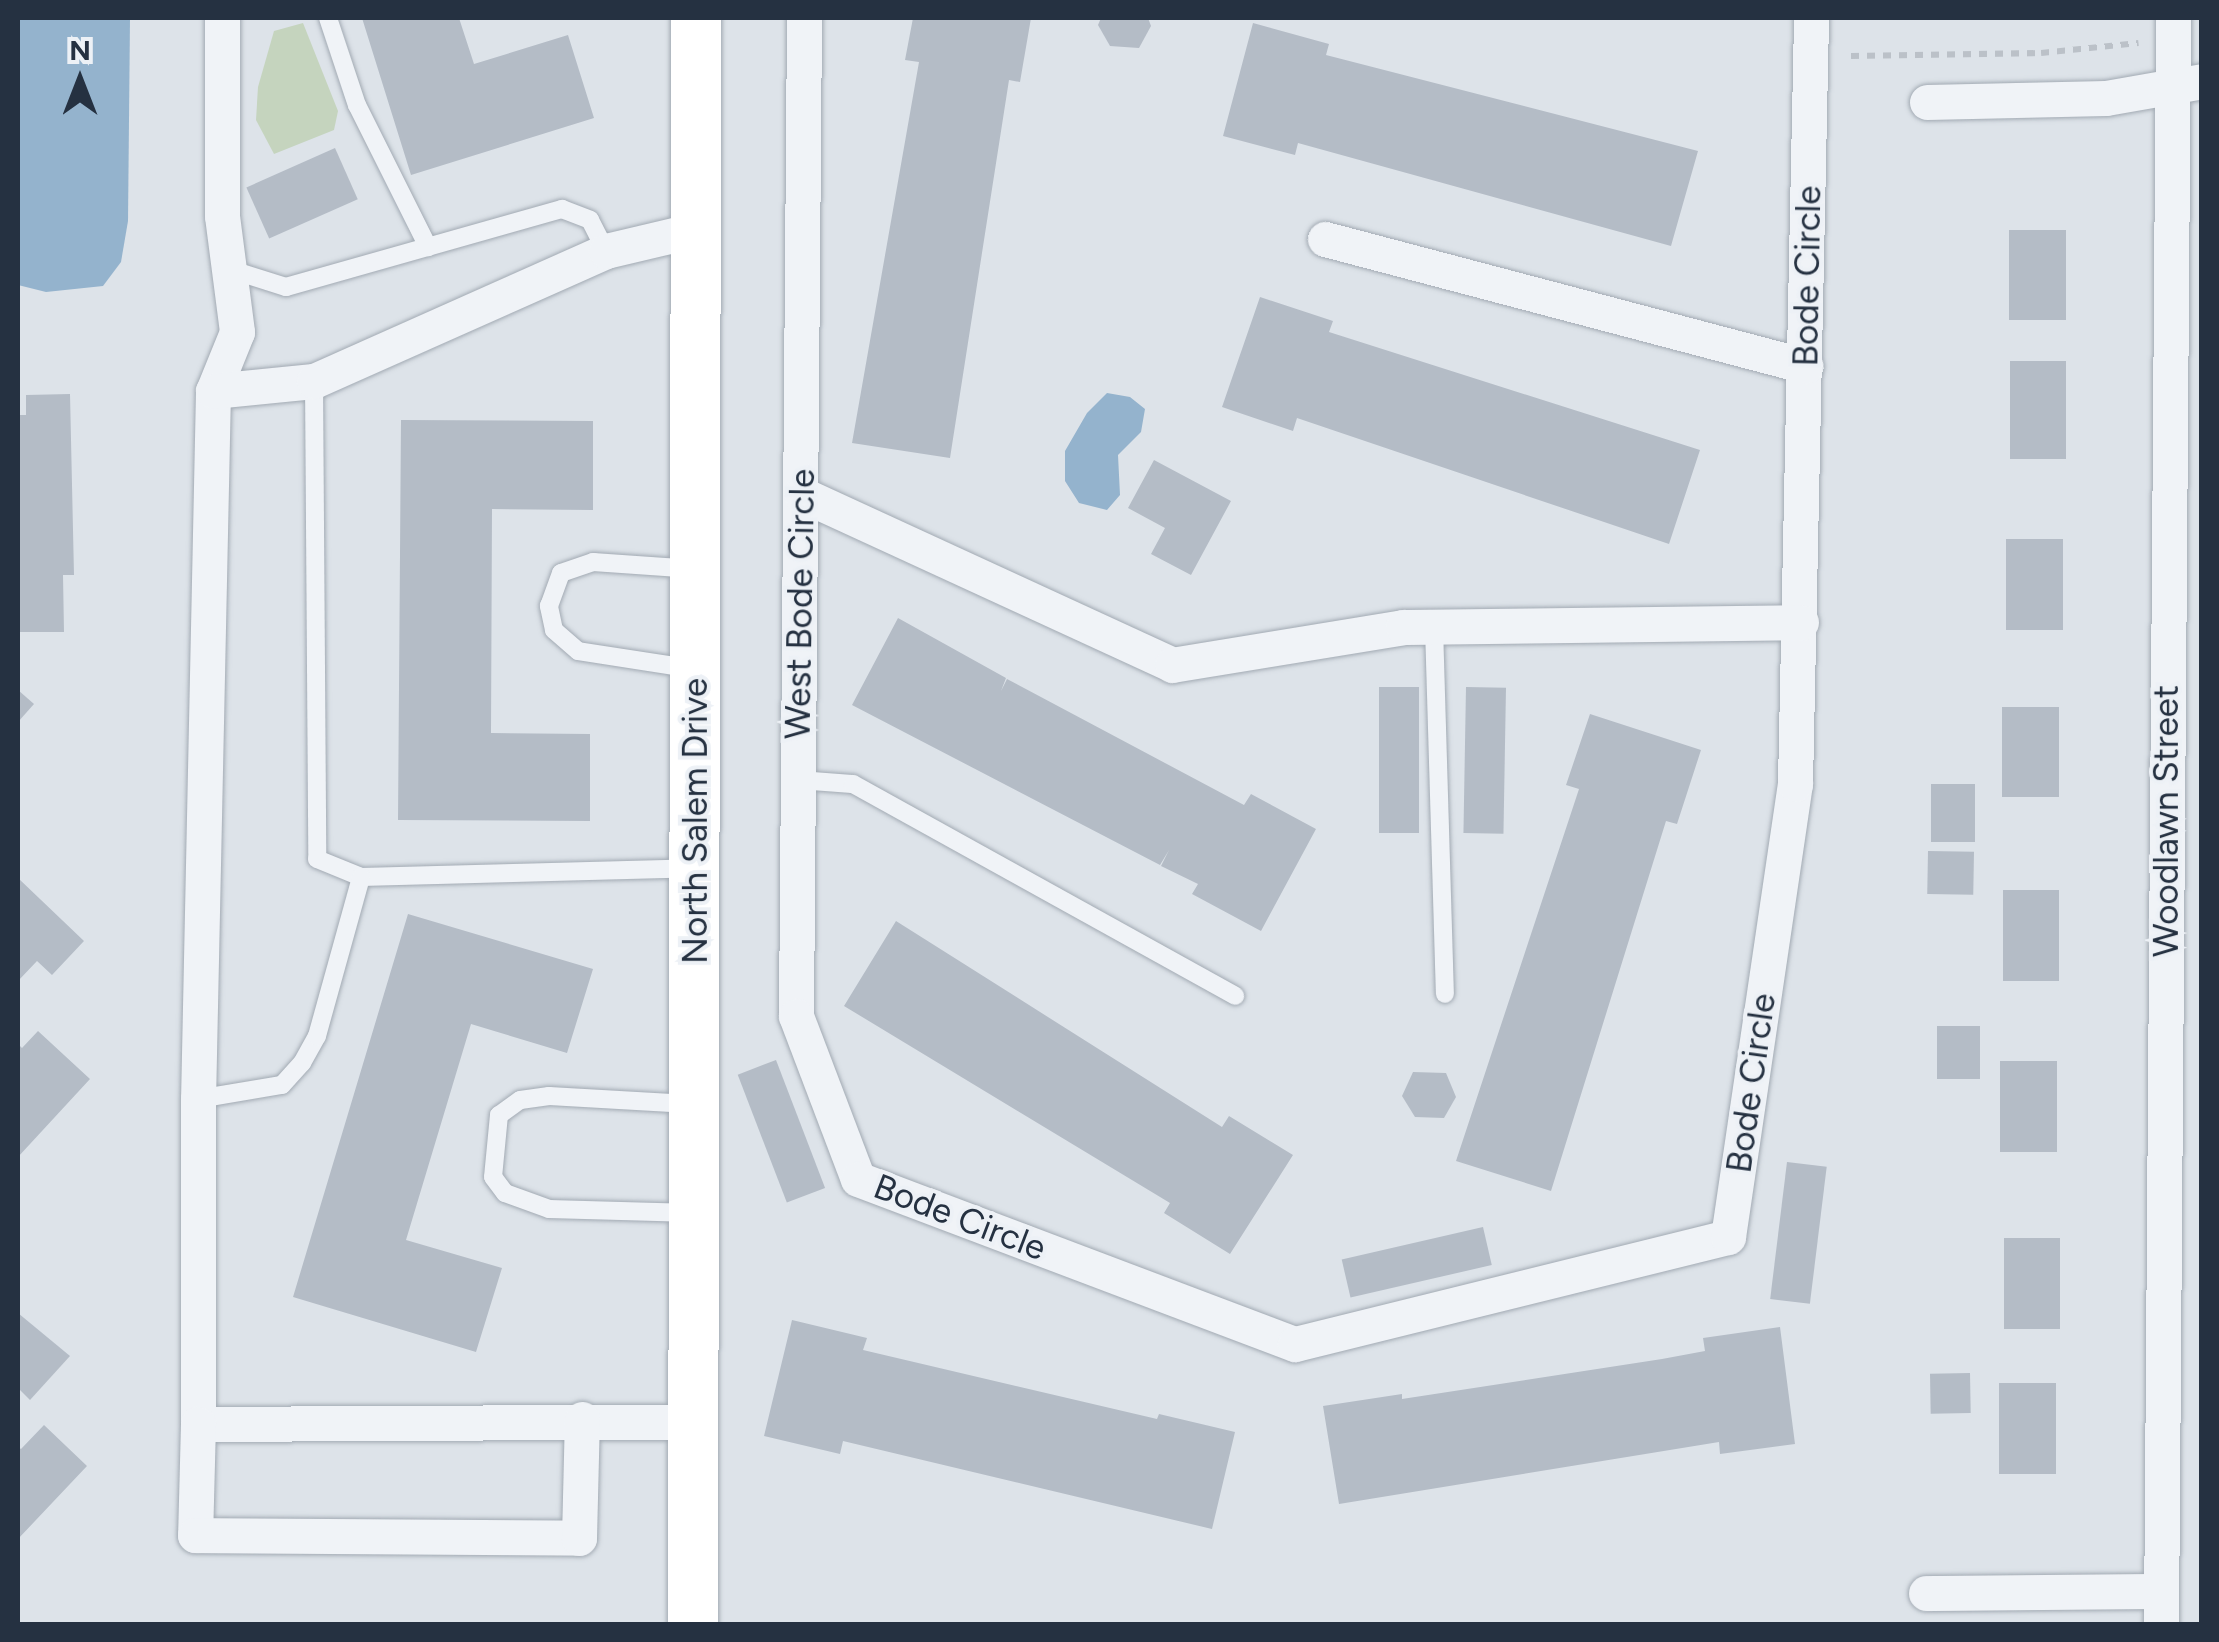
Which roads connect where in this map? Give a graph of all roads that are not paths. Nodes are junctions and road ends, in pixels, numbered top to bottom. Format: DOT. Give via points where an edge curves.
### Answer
graph roads {
  1 [pos="222,18"];
  2 [pos="328,18"];
  3 [pos="696,18"];
  4 [pos="804,18"];
  5 [pos="1812,18"];
  6 [pos="2172,18"];
  7 [pos="2187,86"];
  8 [pos="1926,102"];
  9 [pos="695,230"];
  10 [pos="1325,238"];
  11 [pos="428,247"];
  12 [pos="606,251"];
  13 [pos="229,268"];
  14 [pos="1805,366"];
  15 [pos="314,380"];
  16 [pos="213,391"];
  17 [pos="802,494"];
  18 [pos="695,569"];
  19 [pos="1801,622"];
  20 [pos="1434,626"];
  21 [pos="695,669"];
  22 [pos="798,780"];
  23 [pos="695,868"];
  24 [pos="361,878"];
  25 [pos="1445,994"];
  26 [pos="1235,996"];
  27 [pos="198,1099"];
  28 [pos="695,1104"];
  29 [pos="858,1179"];
  30 [pos="693,1213"];
  31 [pos="582,1419"];
  32 [pos="693,1420"];
  33 [pos="198,1424"];
  34 [pos="1926,1593"];
  35 [pos="2161,1608"];
  36 [pos="693,1624"];
  1 -- 13 [label="street" via="222,216"];
  2 -- 11 [label="lane" via="357,105"];
  3 -- 9 [label="street, North Salem Drive"];
  4 -- 17 [label="street, West Bode Circle"];
  5 -- 14 [label="street, Bode Circle"];
  6 -- 7 [label="street, Woodlawn Street"];
  7 -- 8 [label="street" via="2037,103"];
  7 -- 35 [label="street, Woodlawn Street"];
  9 -- 12 [label="street"];
  9 -- 18 [label="street, North Salem Drive"];
  10 -- 14 [label="street"];
  11 -- 12 [label="lane" via="562,209 590,220"];
  11 -- 13 [label="lane" via="286,287"];
  12 -- 15 [label="street"];
  13 -- 16 [label="street" via="237,332"];
  14 -- 19 [label="street, Bode Circle"];
  15 -- 16 [label="street"];
  15 -- 24 [label="lane" via="317,859"];
  16 -- 27 [label="street"];
  17 -- 20 [label="street" via="1172,665"];
  17 -- 22 [label="street, West Bode Circle"];
  18 -- 21 [label="street, North Salem Drive"];
  18 -- 21 [label="lane" via="594,562 561,573 548,606 554,630 578,651"];
  19 -- 20 [label="street"];
  19 -- 29 [label="street, Bode Circle" via="1794,784 1728,1237 1296,1344"];
  20 -- 25 [label="lane"];
  21 -- 23 [label="street, North Salem Drive"];
  22 -- 26 [label="lane" via="853,784"];
  22 -- 29 [label="street, West Bode Circle" via="796,1016"];
  23 -- 24 [label="lane"];
  23 -- 28 [label="street, North Salem Drive"];
  24 -- 27 [label="lane" via="317,1036 302,1063 282,1084"];
  27 -- 33 [label="street"];
  28 -- 30 [label="street, North Salem Drive"];
  28 -- 30 [label="lane" via="520,1100 499,1115 493,1145 493,1176 505,1194 549,1209"];
  30 -- 32 [label="street, North Salem Drive"];
  31 -- 32 [label="street"];
  31 -- 33 [label="street"];
  31 -- 33 [label="street" via="580,1538 194,1535"];
  32 -- 36 [label="street, North Salem Drive"];
  34 -- 35 [label="street"];
}
